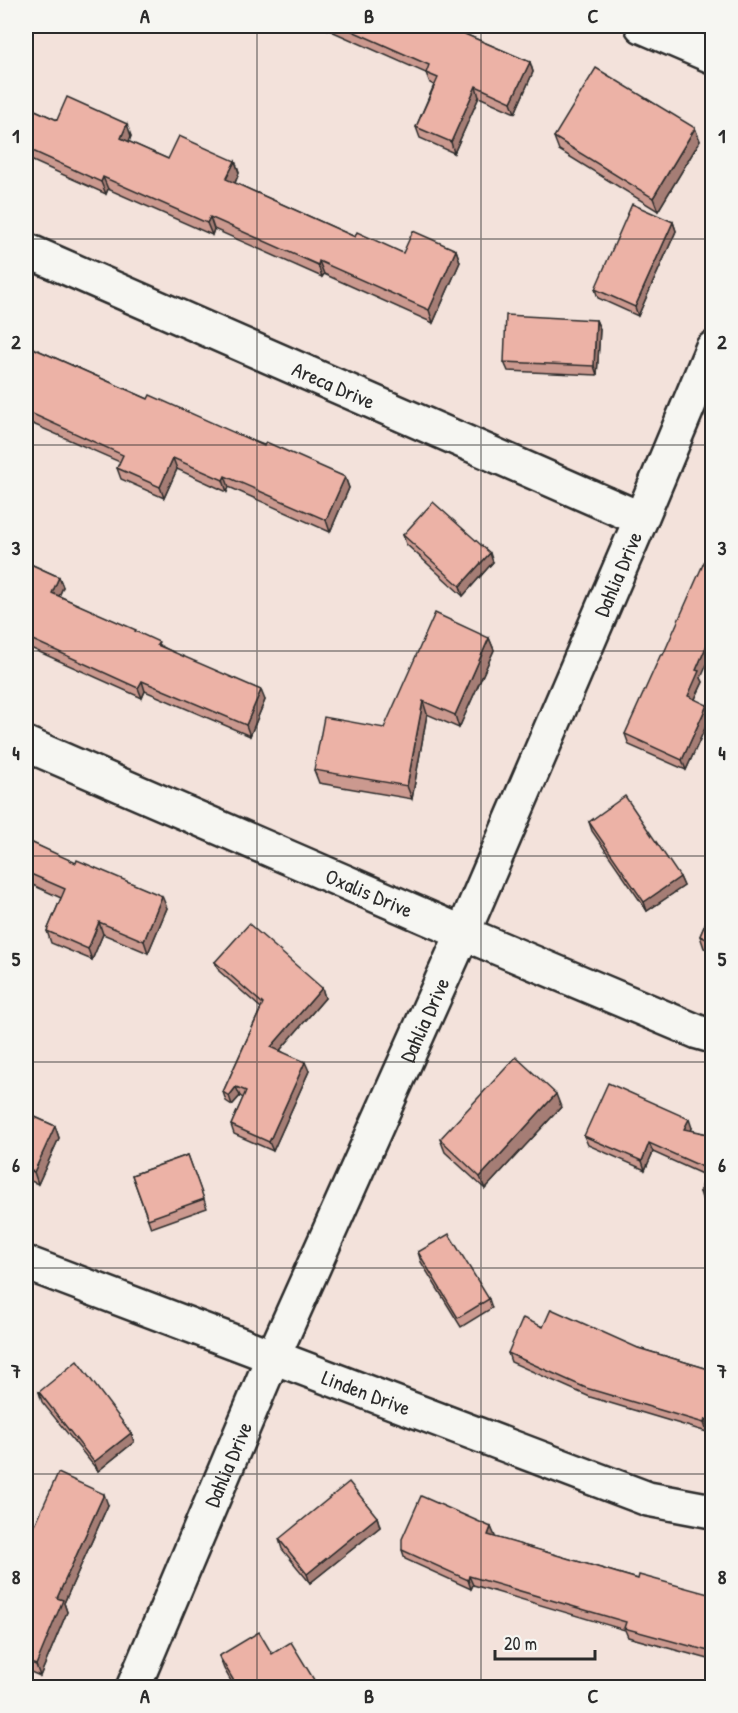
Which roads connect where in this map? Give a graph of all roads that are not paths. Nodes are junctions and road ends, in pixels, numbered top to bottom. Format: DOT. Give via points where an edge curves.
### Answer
graph roads {
  1 [pos="642,26"];
  2 [pos="712,56"];
  3 [pos="26,250"];
  4 [pos="712,349"];
  5 [pos="641,519"];
  6 [pos="26,744"];
  7 [pos="463,933"];
  8 [pos="712,1036"];
  9 [pos="26,1263"];
  10 [pos="273,1357"];
  11 [pos="712,1511"];
  12 [pos="133,1688"];
  1 -- 2 [label="street"];
  3 -- 5 [label="street, Areca Drive"];
  4 -- 5 [label="street, Dahlia Drive"];
  5 -- 7 [label="street, Dahlia Drive"];
  6 -- 7 [label="street, Oxalis Drive"];
  7 -- 8 [label="street, Oxalis Drive"];
  7 -- 10 [label="street, Dahlia Drive"];
  9 -- 10 [label="street, Linden Drive"];
  10 -- 11 [label="street, Linden Drive" via="648,1499"];
  10 -- 12 [label="street, Dahlia Drive"];
}
